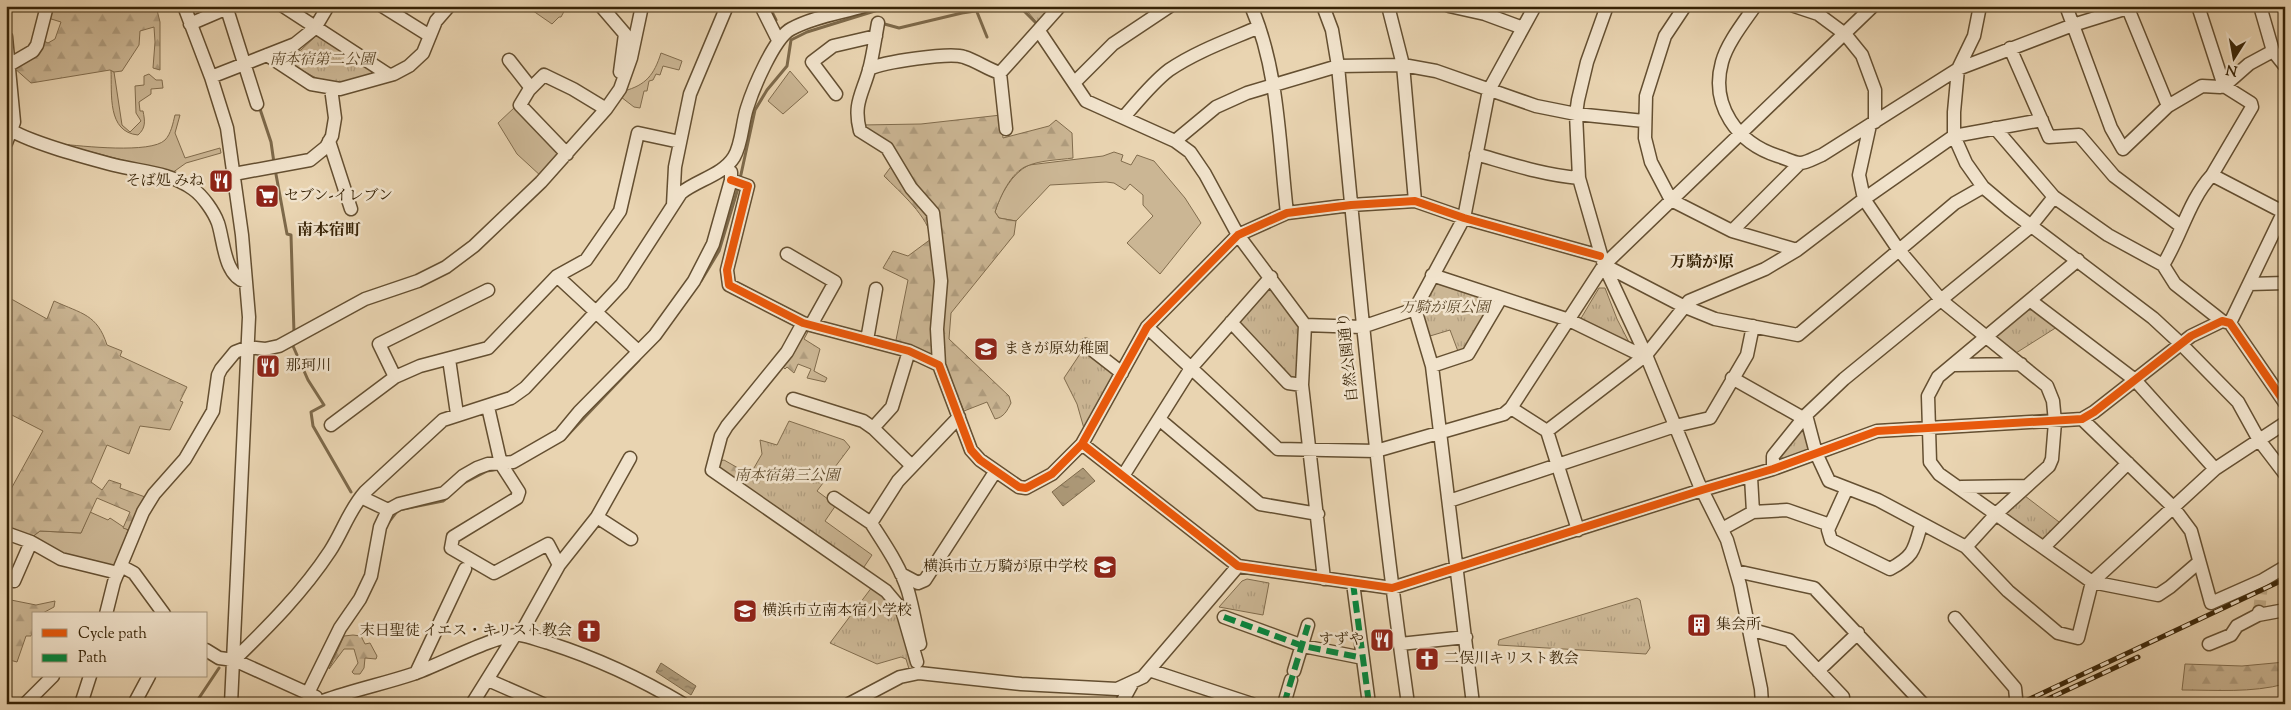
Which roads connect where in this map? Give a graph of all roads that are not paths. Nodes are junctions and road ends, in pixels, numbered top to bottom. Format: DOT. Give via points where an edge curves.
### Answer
graph roads {
  1 [pos="47,6"];
  2 [pos="184,6"];
  3 [pos="282,6"];
  4 [pos="328,6"];
  5 [pos="382,6"];
  6 [pos="449,6"];
  7 [pos="601,6"];
  8 [pos="642,6"];
  9 [pos="727,6"];
  10 [pos="761,6"];
  11 [pos="864,6"];
  12 [pos="1060,6"];
  13 [pos="1170,6"];
  14 [pos="1251,6"];
  15 [pos="1324,6"];
  16 [pos="1388,6"];
  17 [pos="1449,6"];
  18 [pos="1535,6"];
  19 [pos="1607,6"];
  20 [pos="1685,6"];
  21 [pos="1756,6"];
  22 [pos="1794,6"];
  23 [pos="1872,6"];
  24 [pos="1980,6"];
  25 [pos="2066,6"];
  26 [pos="2198,6"];
  27 [pos="2260,6"];
  28 [pos="228,7"];
  29 [pos="2129,7"];
  30 [pos="190,24"];
  31 [pos="2073,25"];
  32 [pos="1259,27"];
  33 [pos="316,28"];
  34 [pos="1523,28"];
  35 [pos="1039,30"];
  36 [pos="1845,34"];
  37 [pos="430,36"];
  38 [pos="6,37"];
  39 [pos="778,40"];
  40 [pos="2010,48"];
  41 [pos="267,55"];
  42 [pos="509,60"];
  43 [pos="2281,60"];
  44 [pos="244,64"];
  45 [pos="9,65"];
  46 [pos="1404,65"];
  47 [pos="1338,66"];
  48 [pos="869,68"];
  49 [pos="1958,69"];
  50 [pos="1000,72"];
  51 [pos="389,74"];
  52 [pos="211,77"];
  53 [pos="1074,83"];
  54 [pos="1273,85"];
  55 [pos="2224,86"];
  56 [pos="331,88"];
  57 [pos="531,88"];
  58 [pos="620,89"];
  59 [pos="1489,90"];
  60 [pos="836,94"];
  61 [pos="257,104"];
  62 [pos="2168,106"];
  63 [pos="606,110"];
  64 [pos="1576,114"];
  65 [pos="1124,117"];
  66 [pos="2042,120"];
  67 [pos="1644,121"];
  68 [pos="1873,124"];
  69 [pos="1006,128"];
  70 [pos="1996,128"];
  71 [pos="9,129"];
  72 [pos="1740,134"];
  73 [pos="1954,136"];
  74 [pos="329,141"];
  75 [pos="1175,141"];
  76 [pos="680,142"];
  77 [pos="6,143"];
  78 [pos="567,154"];
  79 [pos="1476,154"];
  80 [pos="730,161"];
  81 [pos="1800,163"];
  82 [pos="234,174"];
  83 [pos="2212,175"];
  84 [pos="1578,178"];
  85 [pos="737,182"];
  86 [pos="1983,187"];
  87 [pos="2054,197"];
  88 [pos="1864,199"];
  89 [pos="1671,200"];
  90 [pos="1415,201"];
  91 [pos="673,205"];
  92 [pos="1351,205"];
  93 [pos="351,209"];
  94 [pos="2284,211"];
  95 [pos="1287,213"];
  96 [pos="1464,218"];
  97 [pos="2030,227"];
  98 [pos="2182,227"];
  99 [pos="1732,231"];
  100 [pos="1238,235"];
  101 [pos="1898,249"];
  102 [pos="1797,250"];
  103 [pos="787,254"];
  104 [pos="2078,260"];
  105 [pos="1602,261"];
  106 [pos="2163,265"];
  107 [pos="1432,275"];
  108 [pos="557,276"];
  109 [pos="1271,277"];
  110 [pos="246,282"];
  111 [pos="2285,283"];
  112 [pos="2249,284"];
  113 [pos="876,289"];
  114 [pos="488,290"];
  115 [pos="1501,298"];
  116 [pos="1942,301"];
  117 [pos="2031,301"];
  118 [pos="1683,306"];
  119 [pos="1415,309"];
  120 [pos="597,313"];
  121 [pos="1569,320"];
  122 [pos="1230,322"];
  123 [pos="2226,322"];
  124 [pos="807,324"];
  125 [pos="1305,325"];
  126 [pos="1754,326"];
  127 [pos="1147,327"];
  128 [pos="1362,327"];
  129 [pos="1988,338"];
  130 [pos="866,340"];
  131 [pos="2181,344"];
  132 [pos="1086,345"];
  133 [pos="248,347"];
  134 [pos="909,351"];
  135 [pos="638,352"];
  136 [pos="1644,355"];
  137 [pos="449,359"];
  138 [pos="1954,364"];
  139 [pos="2022,364"];
  140 [pos="938,365"];
  141 [pos="1432,366"];
  142 [pos="1191,368"];
  143 [pos="1122,372"];
  144 [pos="395,377"];
  145 [pos="1732,378"];
  146 [pos="2135,380"];
  147 [pos="1302,384"];
  148 [pos="793,399"];
  149 [pos="2285,403"];
  150 [pos="488,407"];
  151 [pos="1511,408"];
  152 [pos="457,414"];
  153 [pos="1804,416"];
  154 [pos="959,417"];
  155 [pos="1158,419"];
  156 [pos="2082,419"];
  157 [pos="2054,422"];
  158 [pos="2285,424"];
  159 [pos="330,425"];
  160 [pos="1675,426"];
  161 [pos="873,428"];
  162 [pos="1928,428"];
  163 [pos="1547,431"];
  164 [pos="1439,433"];
  165 [pos="2259,440"];
  166 [pos="1082,444"];
  167 [pos="1310,450"];
  168 [pos="1376,451"];
  169 [pos="1816,453"];
  170 [pos="630,458"];
  171 [pos="2128,463"];
  172 [pos="1557,464"];
  173 [pos="912,466"];
  174 [pos="504,469"];
  175 [pos="2215,469"];
  176 [pos="1773,470"];
  177 [pos="995,472"];
  178 [pos="2285,474"];
  179 [pos="1123,476"];
  180 [pos="1751,477"];
  181 [pos="2026,486"];
  182 [pos="1961,487"];
  183 [pos="1847,488"];
  184 [pos="1702,490"];
  185 [pos="361,497"];
  186 [pos="834,498"];
  187 [pos="1449,501"];
  188 [pos="2173,507"];
  189 [pos="388,510"];
  190 [pos="1753,512"];
  191 [pos="1318,514"];
  192 [pos="1996,514"];
  193 [pos="597,517"];
  194 [pos="871,523"];
  195 [pos="1830,525"];
  196 [pos="1921,525"];
  197 [pos="1722,529"];
  198 [pos="1578,530"];
  199 [pos="6,533"];
  200 [pos="631,539"];
  201 [pos="31,542"];
  202 [pos="1966,547"];
  203 [pos="2044,547"];
  204 [pos="2199,562"];
  205 [pos="559,565"];
  206 [pos="1238,566"];
  207 [pos="2285,567"];
  208 [pos="120,569"];
  209 [pos="465,569"];
  210 [pos="1458,569"];
  211 [pos="1736,571"];
  212 [pos="901,574"];
  213 [pos="6,579"];
  214 [pos="1324,580"];
  215 [pos="2092,582"];
  216 [pos="1354,584"];
  217 [pos="1392,588"];
  218 [pos="2285,610"];
  219 [pos="107,612"];
  220 [pos="163,612"];
  221 [pos="1224,617"];
  222 [pos="1955,618"];
  223 [pos="1308,625"];
  224 [pos="1749,629"];
  225 [pos="1858,633"];
  226 [pos="518,635"];
  227 [pos="1466,637"];
  228 [pos="1400,644"];
  229 [pos="2209,644"];
  230 [pos="1303,646"];
  231 [pos="208,651"];
  232 [pos="1363,658"];
  233 [pos="234,660"];
  234 [pos="918,668"];
  235 [pos="1149,670"];
  236 [pos="1818,671"];
  237 [pos="416,673"];
  238 [pos="51,678"];
  239 [pos="89,678"];
  240 [pos="148,678"];
  241 [pos="488,680"];
  242 [pos="1133,682"];
  243 [pos="317,698"];
  244 [pos="2016,698"];
  245 [pos="477,702"];
  246 [pos="25,704"];
  247 [pos="81,704"];
  248 [pos="134,704"];
  249 [pos="231,704"];
  250 [pos="543,704"];
  251 [pos="683,704"];
  252 [pos="849,704"];
  253 [pos="1121,704"];
  254 [pos="1252,704"];
  255 [pos="1284,704"];
  256 [pos="1369,704"];
  257 [pos="1408,704"];
  258 [pos="1473,704"];
  259 [pos="1762,704"];
  260 [pos="1842,704"];
  261 [pos="1923,704"];
  1 -- 45 [label="street" via="37,45 33,51"];
  2 -- 30 [label="street"];
  3 -- 33 [label="street"];
  4 -- 33 [label="street"];
  5 -- 37 [label="street"];
  6 -- 37 [label="street" via="436,21"];
  7 -- 58 [label="street" via="625,34"];
  8 -- 58 [label="street" via="631,58"];
  9 -- 76 [label="street" via="690,94"];
  10 -- 39 [label="street"];
  11 -- 39 [label="street" via="801,25"];
  12 -- 35 [label="street"];
  13 -- 53 [label="street" via="1113,44"];
  14 -- 32 [label="street"];
  15 -- 47 [label="street, 自然公園通り"];
  16 -- 46 [label="street"];
  17 -- 34 [label="street" via="1485,14"];
  18 -- 34 [label="street"];
  19 -- 64 [label="street" via="1582,81"];
  20 -- 67 [label="street" via="1665,36 1657,56 1646,96"];
  21 -- 72 [label="street" via="1722,61 1718,89 1723,110"];
  22 -- 36 [label="street" via="1818,14"];
  23 -- 36 [label="street"];
  24 -- 49 [label="street" via="1974,36"];
  25 -- 31 [label="street"];
  26 -- 55 [label="street"];
  27 -- 43 [label="street"];
  28 -- 30 [label="street"];
  28 -- 44 [label="street"];
  29 -- 31 [label="street"];
  29 -- 62 [label="street"];
  30 -- 52 [label="street"];
  31 -- 40 [label="street"];
  31 -- 62 [label="street" via="2123,149"];
  32 -- 54 [label="street"];
  32 -- 65 [label="street" via="1196,54 1169,71"];
  33 -- 41 [label="street" via="295,44"];
  33 -- 51 [label="street"];
  34 -- 59 [label="street"];
  35 -- 50 [label="street"];
  35 -- 53 [label="street"];
  36 -- 68 [label="street" via="1862,55 1871,75 1875,90"];
  36 -- 72 [label="street"];
  37 -- 51 [label="street" via="423,53 410,66"];
  38 -- 45 [label="street"];
  39 -- 80 [label="street" via="748,104 737,148"];
  40 -- 49 [label="street"];
  40 -- 66 [label="street"];
  41 -- 44 [label="street"];
  41 -- 56 [label="street" via="311,84"];
  42 -- 57 [label="street"];
  43 -- 55 [label="street" via="2249,64"];
  44 -- 52 [label="street"];
  44 -- 61 [label="street"];
  45 -- 71 [label="street" via="14,122"];
  46 -- 47 [label="street"];
  46 -- 59 [label="street" via="1436,71"];
  46 -- 90 [label="street"];
  47 -- 54 [label="street"];
  47 -- 92 [label="street, 自然公園通り"];
  48 -- 50 [label="street" via="880,63 951,55 963,56"];
  48 -- 60 [label="street" via="877,30 833,46 812,62"];
  48 -- 140 [label="street" via="858,99 860,131 887,148 911,188 933,213 941,281"];
  49 -- 68 [label="street"];
  49 -- 73 [label="street"];
  50 -- 69 [label="street"];
  51 -- 56 [label="street" via="340,89"];
  52 -- 82 [label="street" via="227,128"];
  53 -- 65 [label="street" via="1086,101"];
  54 -- 75 [label="street" via="1216,107"];
  54 -- 95 [label="street"];
  55 -- 62 [label="street" via="2202,86"];
  55 -- 83 [label="street" via="2251,103 2252,107"];
  56 -- 74 [label="street" via="335,118"];
  57 -- 63 [label="street" via="544,75"];
  57 -- 78 [label="street" via="520,106"];
  58 -- 63 [label="street"];
  59 -- 64 [label="street" via="1536,106"];
  59 -- 79 [label="street"];
  63 -- 78 [label="street"];
  64 -- 67 [label="street"];
  64 -- 84 [label="street"];
  65 -- 75 [label="street"];
  66 -- 70 [label="street"];
  66 -- 98 [label="street" via="2049,137 2079,135 2114,176"];
  67 -- 89 [label="street" via="1651,162"];
  68 -- 81 [label="street" via="1822,155"];
  68 -- 88 [label="street" via="1858,175"];
  70 -- 73 [label="street"];
  70 -- 87 [label="street"];
  71 -- 77 [label="street"];
  71 -- 110 [label="street" via="113,164 165,175 195,190 218,222 233,272"];
  72 -- 81 [label="street" via="1763,151"];
  72 -- 89 [label="street"];
  73 -- 86 [label="street" via="1966,163"];
  73 -- 88 [label="street"];
  74 -- 82 [label="street" via="310,160"];
  74 -- 93 [label="street"];
  75 -- 100 [label="street" via="1190,152 1205,174"];
  76 -- 91 [label="street"];
  76 -- 108 [label="street" via="638,133 620,211 586,260"];
  78 -- 133 [label="street" via="474,246 446,267 418,281 365,299 279,346 265,349"];
  79 -- 84 [label="street" via="1530,171"];
  79 -- 96 [label="street"];
  80 -- 85 [label="street"];
  80 -- 91 [label="street" via="720,170 690,185"];
  81 -- 99 [label="street"];
  82 -- 110 [label="street"];
  83 -- 94 [label="street"];
  83 -- 98 [label="street" via="2202,185"];
  84 -- 105 [label="street"];
  85 -- 124 [label="street" via="748,186 727,270 730,285"];
  85 -- 135 [label="street" via="713,244 694,281 655,335"];
  86 -- 97 [label="street"];
  86 -- 101 [label="street" via="1955,203"];
  87 -- 97 [label="street"];
  87 -- 106 [label="street" via="2108,235"];
  88 -- 101 [label="street"];
  88 -- 102 [label="street"];
  89 -- 99 [label="street"];
  89 -- 105 [label="street"];
  90 -- 92 [label="street"];
  90 -- 96 [label="street"];
  91 -- 120 [label="street" via="622,284"];
  92 -- 95 [label="street"];
  92 -- 128 [label="street, 自然公園通り"];
  94 -- 112 [label="street"];
  95 -- 100 [label="street"];
  96 -- 105 [label="street"];
  96 -- 107 [label="street"];
  97 -- 104 [label="street"];
  97 -- 116 [label="street"];
  98 -- 106 [label="street"];
  99 -- 102 [label="street"];
  100 -- 109 [label="street"];
  100 -- 127 [label="street"];
  101 -- 116 [label="street"];
  101 -- 126 [label="street" via="1798,335"];
  102 -- 118 [label="street" via="1765,269 1689,300"];
  103 -- 124 [label="street" via="835,282"];
  104 -- 117 [label="street"];
  104 -- 131 [label="street"];
  105 -- 118 [label="street"];
  105 -- 121 [label="street"];
  105 -- 136 [label="street"];
  106 -- 123 [label="street" via="2175,284"];
  107 -- 115 [label="street"];
  107 -- 119 [label="street"];
  108 -- 120 [label="street"];
  108 -- 137 [label="street" via="488,348"];
  109 -- 122 [label="street"];
  109 -- 125 [label="street"];
  110 -- 133 [label="street"];
  111 -- 112 [label="street"];
  112 -- 123 [label="street"];
  113 -- 130 [label="street"];
  114 -- 144 [label="street" via="379,344"];
  115 -- 121 [label="street"];
  115 -- 141 [label="street" via="1468,354"];
  116 -- 129 [label="street"];
  116 -- 153 [label="street" via="1844,379"];
  117 -- 129 [label="street"];
  117 -- 146 [label="street"];
  118 -- 126 [label="street" via="1715,319"];
  118 -- 136 [label="street"];
  119 -- 128 [label="street"];
  119 -- 141 [label="street"];
  120 -- 135 [label="street"];
  120 -- 150 [label="street" via="526,388"];
  121 -- 136 [label="street"];
  121 -- 151 [label="street"];
  122 -- 142 [label="street"];
  122 -- 147 [label="street" via="1288,383"];
  123 -- 131 [label="street" via="2204,328"];
  123 -- 149 [label="street"];
  124 -- 130 [label="street"];
  124 -- 234 [label="street" via="727,426 712,470 886,591 902,610"];
  125 -- 128 [label="street"];
  125 -- 147 [label="street"];
  126 -- 145 [label="street" via="1746,355"];
  127 -- 142 [label="street"];
  127 -- 143 [label="street"];
  128 -- 168 [label="street, 自然公園通り"];
  129 -- 138 [label="street"];
  129 -- 139 [label="street"];
  130 -- 134 [label="street"];
  131 -- 146 [label="street"];
  131 -- 165 [label="street" via="2238,402"];
  132 -- 143 [label="street"];
  133 -- 208 [label="street" via="235,352 221,369 213,411 185,459 154,494 143,512"];
  133 -- 233 [label="street"];
  134 -- 140 [label="street"];
  134 -- 161 [label="street" via="892,407"];
  135 -- 174 [label="street" via="560,435"];
  136 -- 160 [label="street"];
  136 -- 163 [label="street"];
  137 -- 144 [label="street" via="420,366"];
  137 -- 152 [label="street"];
  138 -- 139 [label="street"];
  138 -- 162 [label="street" via="1931,386"];
  139 -- 157 [label="street" via="2047,386 2053,401"];
  140 -- 154 [label="street"];
  141 -- 164 [label="street"];
  142 -- 155 [label="street"];
  142 -- 167 [label="street" via="1278,449"];
  143 -- 166 [label="street"];
  144 -- 159 [label="street"];
  145 -- 153 [label="street"];
  145 -- 160 [label="street" via="1710,418"];
  146 -- 156 [label="street"];
  146 -- 175 [label="street"];
  147 -- 167 [label="street"];
  148 -- 161 [label="street"];
  150 -- 152 [label="street"];
  150 -- 174 [label="street"];
  151 -- 163 [label="street"];
  151 -- 164 [label="street" via="1504,414"];
  152 -- 185 [label="street" via="443,420 429,432"];
  153 -- 169 [label="street"];
  153 -- 176 [label="street" via="1773,456"];
  154 -- 173 [label="street"];
  154 -- 177 [label="street" via="971,450"];
  155 -- 179 [label="street"];
  155 -- 191 [label="street" via="1260,504"];
  156 -- 157 [label="street"];
  156 -- 171 [label="street"];
  157 -- 162 [label="street"];
  157 -- 181 [label="street" via="2049,466"];
  158 -- 165 [label="street"];
  160 -- 172 [label="street"];
  160 -- 184 [label="street"];
  161 -- 173 [label="street"];
  162 -- 169 [label="street" via="1877,431"];
  162 -- 182 [label="street" via="1930,462 1939,474"];
  163 -- 172 [label="street"];
  164 -- 168 [label="street"];
  164 -- 187 [label="street"];
  165 -- 175 [label="street"];
  165 -- 178 [label="street"];
  166 -- 177 [label="street" via="1052,474 1026,488"];
  166 -- 179 [label="street"];
  167 -- 168 [label="street"];
  167 -- 191 [label="street"];
  168 -- 217 [label="street, 自然公園通り"];
  169 -- 176 [label="street"];
  169 -- 183 [label="street" via="1829,481"];
  170 -- 193 [label="street"];
  171 -- 188 [label="street"];
  171 -- 203 [label="street"];
  172 -- 187 [label="street"];
  172 -- 198 [label="street"];
  173 -- 194 [label="street" via="898,481"];
  174 -- 189 [label="street" via="477,468 444,493 399,504"];
  174 -- 205 [label="street" via="519,492 517,498 453,537 451,548 494,573 548,544"];
  175 -- 188 [label="street"];
  176 -- 180 [label="street"];
  177 -- 212 [label="street" via="925,580 918,583"];
  179 -- 206 [label="street"];
  180 -- 184 [label="street"];
  180 -- 190 [label="street"];
  181 -- 182 [label="street"];
  181 -- 192 [label="street"];
  182 -- 192 [label="street"];
  183 -- 195 [label="street"];
  183 -- 196 [label="street" via="1878,500"];
  184 -- 197 [label="street"];
  184 -- 198 [label="street"];
  185 -- 189 [label="street"];
  185 -- 233 [label="street" via="304,588"];
  186 -- 194 [label="street"];
  187 -- 210 [label="street"];
  188 -- 204 [label="street" via="2191,531"];
  188 -- 215 [label="street"];
  189 -- 243 [label="street" via="380,527 371,576 360,600 336,636"];
  190 -- 195 [label="street" via="1787,510"];
  190 -- 197 [label="street"];
  191 -- 214 [label="street"];
  192 -- 202 [label="street"];
  192 -- 203 [label="street"];
  193 -- 200 [label="street"];
  193 -- 205 [label="street"];
  194 -- 212 [label="street"];
  195 -- 196 [label="street" via="1831,540 1890,569 1913,553"];
  196 -- 202 [label="street"];
  197 -- 211 [label="street"];
  198 -- 210 [label="street"];
  199 -- 201 [label="street"];
  201 -- 208 [label="street" via="61,559"];
  201 -- 213 [label="street" via="14,581"];
  202 -- 215 [label="street" via="2008,591 2058,633 2078,638"];
  203 -- 215 [label="street"];
  204 -- 207 [label="street" via="2211,603 2263,582"];
  204 -- 215 [label="street" via="2158,595"];
  205 -- 226 [label="street"];
  206 -- 214 [label="street"];
  206 -- 235 [label="street"];
  208 -- 219 [label="street"];
  208 -- 220 [label="street" via="134,573"];
  209 -- 237 [label="street"];
  210 -- 217 [label="street"];
  210 -- 227 [label="street"];
  211 -- 224 [label="street"];
  211 -- 225 [label="street" via="1814,588"];
  212 -- 234 [label="street" via="920,644"];
  214 -- 216 [label="street"];
  216 -- 217 [label="street"];
  216 -- 232 [label="street"];
  217 -- 228 [label="street, 自然公園通り"];
  218 -- 229 [label="street" via="2259,614 2237,626 2231,636"];
  221 -- 230 [label="street"];
  222 -- 244 [label="street" via="2015,688"];
  223 -- 230 [label="street"];
  224 -- 236 [label="street" via="1789,640"];
  224 -- 259 [label="street"];
  225 -- 236 [label="street"];
  225 -- 261 [label="street"];
  226 -- 237 [label="street" via="499,639"];
  226 -- 241 [label="street"];
  226 -- 251 [label="street" via="582,653 634,676"];
  227 -- 228 [label="street"];
  227 -- 258 [label="street"];
  228 -- 257 [label="street, 自然公園通り"];
  230 -- 232 [label="street"];
  230 -- 255 [label="street"];
  231 -- 233 [label="street" via="219,658"];
  232 -- 256 [label="street"];
  233 -- 243 [label="street"];
  233 -- 249 [label="street"];
  234 -- 242 [label="street" via="1021,684 1117,688"];
  234 -- 252 [label="street"];
  235 -- 242 [label="street"];
  235 -- 254 [label="street"];
  236 -- 260 [label="street" via="1843,697"];
  237 -- 243 [label="street" via="378,686"];
  238 -- 246 [label="street"];
  239 -- 247 [label="street"];
  240 -- 248 [label="street"];
  241 -- 245 [label="street"];
  241 -- 250 [label="street"];
  242 -- 253 [label="street"];
}
